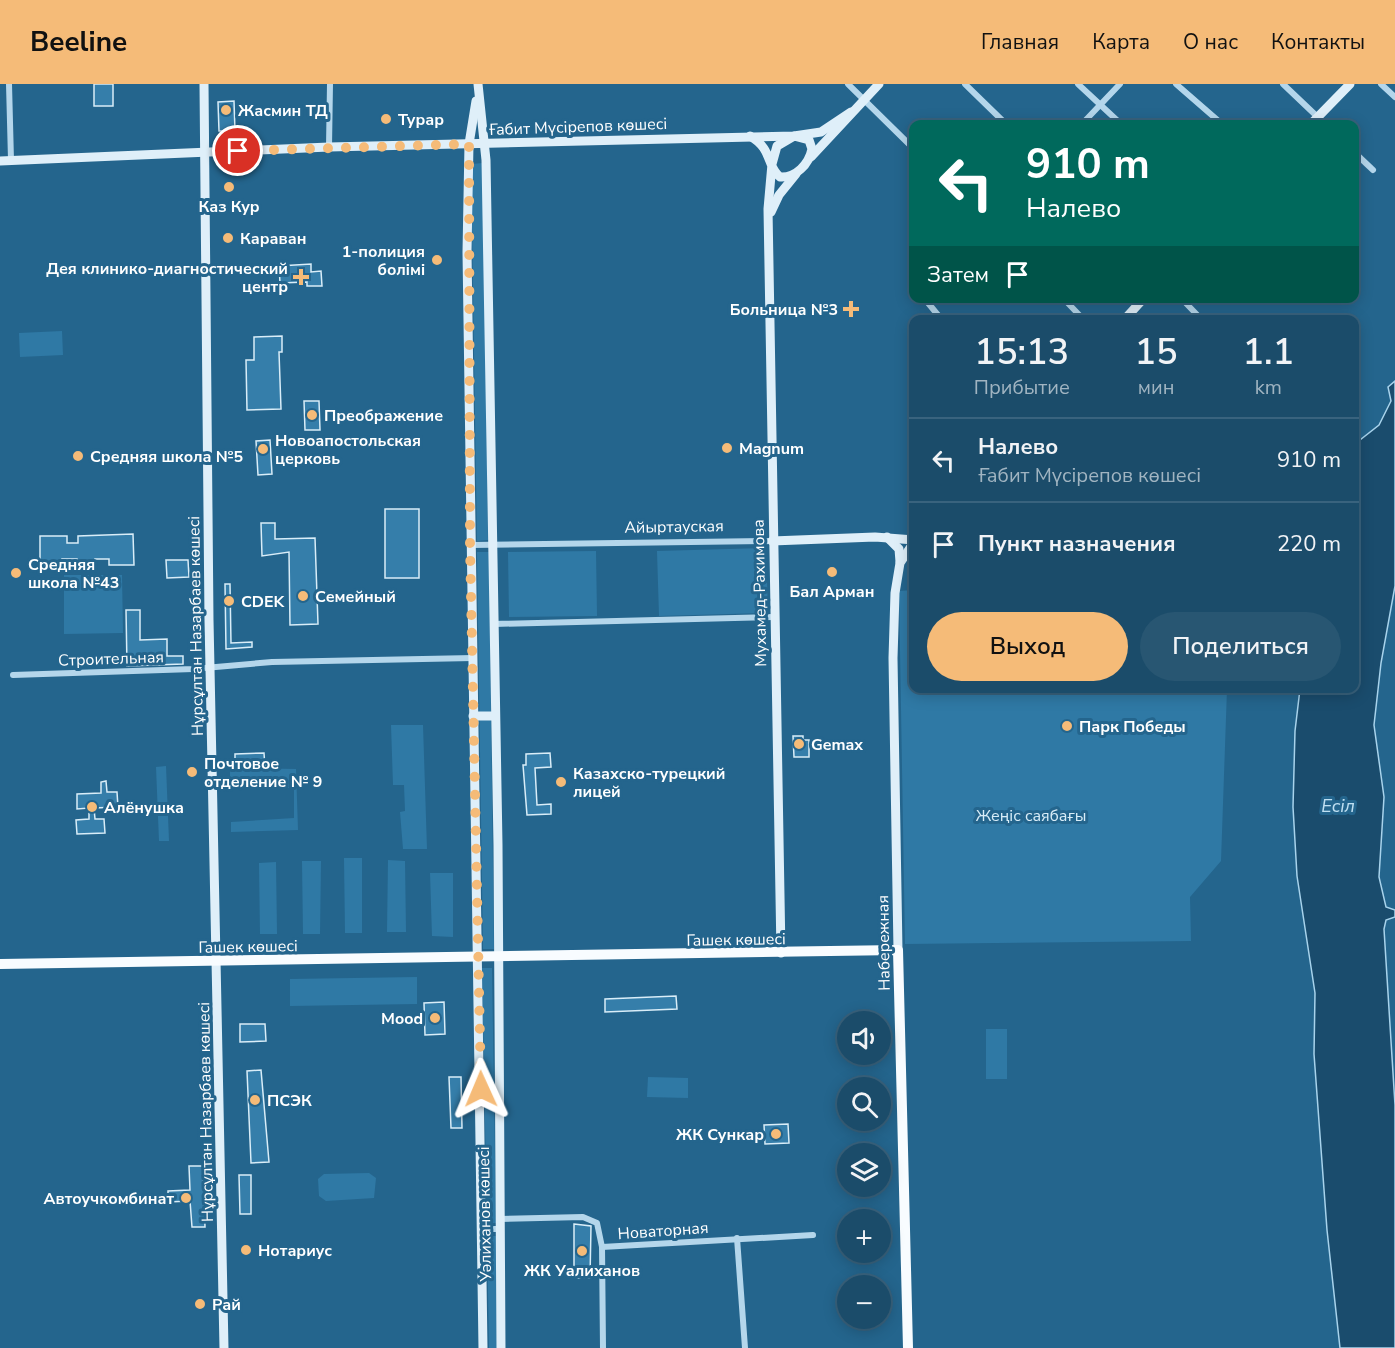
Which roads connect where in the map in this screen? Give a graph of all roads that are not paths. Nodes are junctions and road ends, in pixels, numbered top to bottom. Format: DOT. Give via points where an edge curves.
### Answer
graph roads {
  1 [pos="9,84"];
  2 [pos="204,84"];
  3 [pos="330,84"];
  4 [pos="848,84"];
  5 [pos="879,84"];
  6 [pos="965,84"];
  7 [pos="1078,84"];
  8 [pos="1120,84"];
  9 [pos="1176,84"];
  10 [pos="1282,84"];
  11 [pos="1350,84"];
  12 [pos="1381,84"];
  13 [pos="478,88"];
  14 [pos="1395,97"];
  15 [pos="864,99"];
  16 [pos="1100,105"];
  17 [pos="851,112"];
  18 [pos="1002,120"];
  19 [pos="1086,120"];
  20 [pos="1117,120"];
  21 [pos="1217,120"];
  22 [pos="1316,120"];
  23 [pos="1320,120"];
  24 [pos="750,136"];
  25 [pos="794,136"];
  26 [pos="485,143"];
  27 [pos="469,144"];
  28 [pos="909,144"];
  29 [pos="329,147"];
  30 [pos="205,153"];
  31 [pos="1359,157"];
  32 [pos="11,160"];
  33 [pos="0,161"];
  34 [pos="772,164"];
  35 [pos="803,166"];
  36 [pos="1373,170"];
  37 [pos="767,231"];
  38 [pos="928,303"];
  39 [pos="1068,303"];
  40 [pos="1139,303"];
  41 [pos="1186,303"];
  42 [pos="938,315"];
  43 [pos="1079,315"];
  44 [pos="1129,315"];
  45 [pos="1197,315"];
  46 [pos="887,537"];
  47 [pos="909,540"];
  48 [pos="772,541"];
  49 [pos="470,545"];
  50 [pos="493,545"];
  51 [pos="909,549"];
  52 [pos="900,563"];
  53 [pos="774,617"];
  54 [pos="494,624"];
  55 [pos="473,658"];
  56 [pos="210,667"];
  57 [pos="13,675"];
  58 [pos="473,716"];
  59 [pos="495,716"];
  60 [pos="898,950"];
  61 [pos="781,953"];
  62 [pos="477,958"];
  63 [pos="500,958"];
  64 [pos="216,961"];
  65 [pos="0,964"];
  66 [pos="500,1219"];
  67 [pos="483,1229"];
  68 [pos="500,1229"];
  69 [pos="813,1235"];
  70 [pos="738,1238"];
  71 [pos="602,1247"];
  72 [pos="224,1348"];
  73 [pos="483,1348"];
  74 [pos="501,1348"];
  75 [pos="603,1348"];
  76 [pos="745,1348"];
  77 [pos="908,1348"];
  1 -- 32 [label="street"];
  2 -- 30 [label="main road, Нұрсұлтан Назарбаев көшесі"];
  3 -- 29 [label="street"];
  4 -- 15 [label="street"];
  5 -- 15 [label="main road"];
  6 -- 18 [label="street"];
  7 -- 16 [label="street"];
  8 -- 16 [label="street"];
  9 -- 21 [label="street"];
  10 -- 22 [label="street"];
  11 -- 23 [label="main road"];
  12 -- 14 [label="street"];
  13 -- 26 [label="main road, Уәлиханов көшесі"];
  13 -- 27 [label="main road, Уәлиханов көшесі"];
  15 -- 17 [label="main road"];
  15 -- 28 [label="street"];
  16 -- 19 [label="street"];
  16 -- 20 [label="street"];
  17 -- 25 [label="main road, Ғабит Мүсірепов көшесі" via="821,132"];
  17 -- 35 [label="main road"];
  24 -- 25 [label="main road, Ғабит Мүсірепов көшесі"];
  24 -- 26 [label="main road, Ғабит Мүсірепов көшесі"];
  24 -- 34 [label="main road" via="765,146"];
  25 -- 34 [label="main road" via="777,146"];
  25 -- 35 [label="main road" via="806,138 812,146"];
  26 -- 27 [label="main road, Ғабит Мүсірепов көшесі"];
  26 -- 50 [label="main road, Уәлиханов көшесі"];
  27 -- 29 [label="main road, Ғабит Мүсірепов көшесі"];
  27 -- 49 [label="main road, Уәлиханов көшесі"];
  29 -- 30 [label="main road, Ғабит Мүсірепов көшесі"];
  30 -- 32 [label="main road, Ғабит Мүсірепов көшесі"];
  30 -- 56 [label="main road, Нұрсұлтан Назарбаев көшесі"];
  31 -- 36 [label="street"];
  32 -- 33 [label="main road"];
  34 -- 35 [label="main road" via="776,175 784,177 792,176"];
  34 -- 37 [label="main road"];
  35 -- 37 [label="main road" via="775,202"];
  37 -- 48 [label="main road, Мухамед-Рахимова"];
  38 -- 42 [label="street"];
  39 -- 43 [label="street"];
  40 -- 44 [label="main road"];
  41 -- 45 [label="street"];
  46 -- 47 [label="main road, Айыртауская"];
  46 -- 48 [label="main road, Айыртауская"];
  46 -- 52 [label="main road" via="899,549"];
  48 -- 50 [label="street, Айыртауская"];
  48 -- 53 [label="main road, Мухамед-Рахимова"];
  49 -- 50 [label="street, Айыртауская"];
  49 -- 55 [label="main road, Уәлиханов көшесі"];
  50 -- 54 [label="main road, Уәлиханов көшесі"];
  51 -- 52 [label="main road, Набережная"];
  52 -- 60 [label="main road, Набережная" via="893,658"];
  53 -- 54 [label="street"];
  53 -- 61 [label="main road, Мухамед-Рахимова"];
  54 -- 59 [label="main road, Уәлиханов көшесі"];
  55 -- 56 [label="street"];
  55 -- 58 [label="main road, Уәлиханов көшесі"];
  56 -- 57 [label="street, Строительная"];
  56 -- 64 [label="main road, Нұрсұлтан Назарбаев көшесі"];
  58 -- 59 [label="main road"];
  58 -- 62 [label="main road, Уәлиханов көшесі"];
  59 -- 63 [label="main road, Уәлиханов көшесі"];
  60 -- 61 [label="main road, Гашек көшесі"];
  60 -- 77 [label="main road, Набережная"];
  61 -- 63 [label="main road, Гашек көшесі"];
  62 -- 63 [label="main road, Гашек көшесі"];
  62 -- 64 [label="main road, Гашек көшесі"];
  62 -- 67 [label="main road, Уәлиханов көшесі"];
  63 -- 66 [label="main road, Уәлиханов көшесі"];
  64 -- 65 [label="main road, Гашек көшесі"];
  64 -- 72 [label="main road, Нұрсұлтан Назарбаев көшесі"];
  66 -- 68 [label="main road, Уәлиханов көшесі"];
  66 -- 71 [label="street, Новаторная" via="587,1217 598,1226"];
  67 -- 68 [label="street"];
  67 -- 73 [label="main road, Уәлиханов көшесі"];
  68 -- 74 [label="main road, Уәлиханов көшесі"];
  69 -- 70 [label="street, Новаторная"];
  70 -- 71 [label="street, Новаторная"];
  70 -- 76 [label="street"];
  71 -- 75 [label="street"];
}
